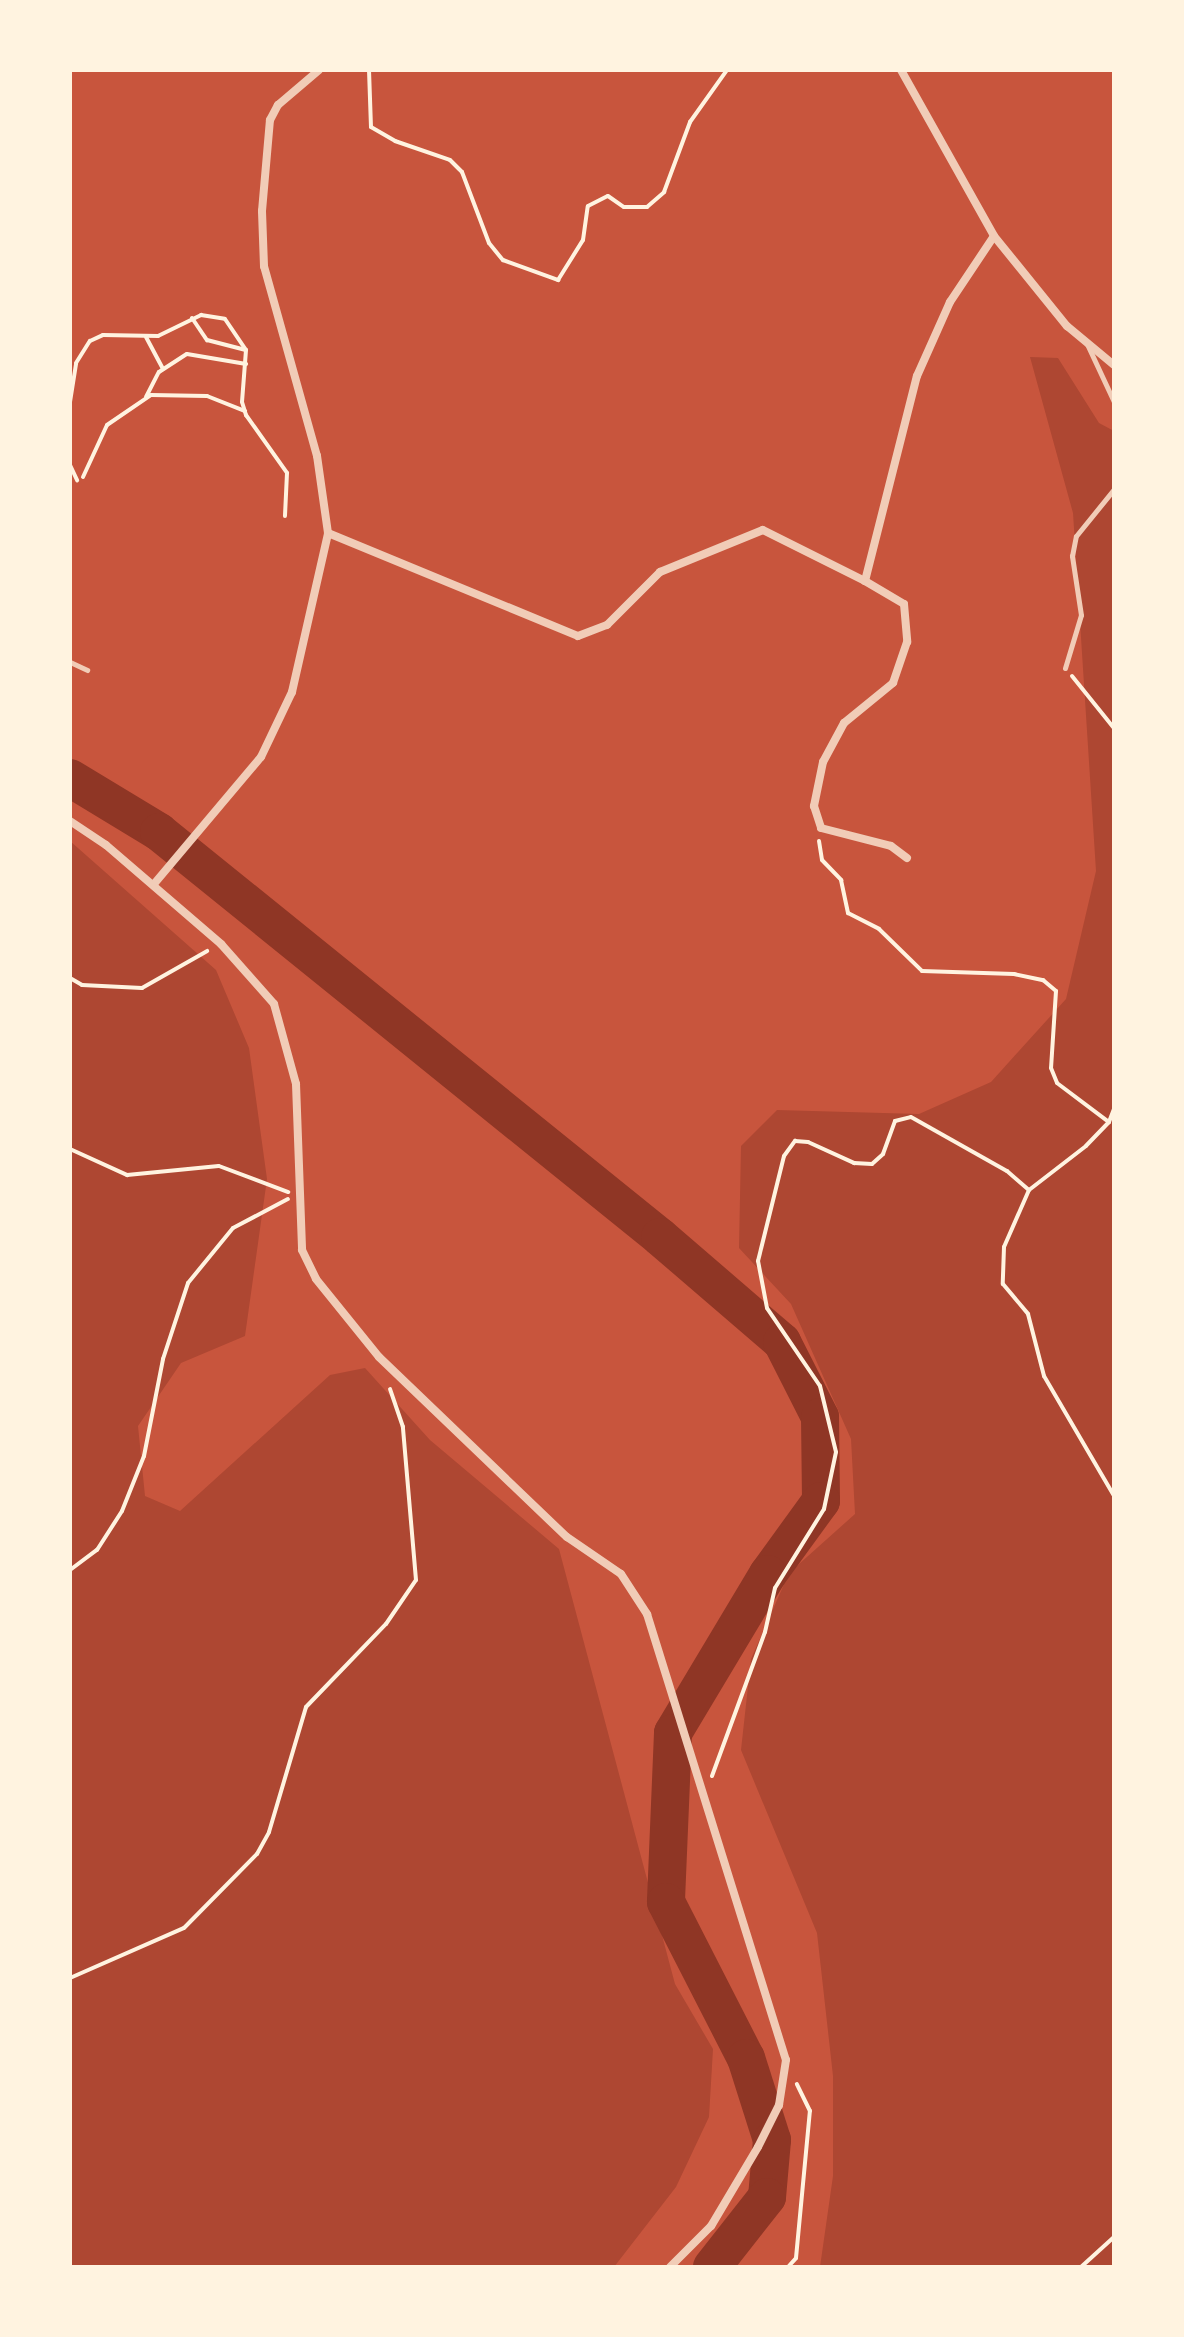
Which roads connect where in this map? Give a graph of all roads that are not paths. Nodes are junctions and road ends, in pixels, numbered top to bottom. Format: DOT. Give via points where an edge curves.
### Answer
graph roads {
  1 [pos="319,70"];
  2 [pos="901,70"];
  3 [pos="994,236"];
  4 [pos="1086,343"];
  5 [pos="1114,365"];
  6 [pos="1114,402"];
  7 [pos="1114,489"];
  8 [pos="328,533"];
  9 [pos="865,581"];
  10 [pos="70,662"];
  11 [pos="1065,668"];
  12 [pos="87,670"];
  13 [pos="70,821"];
  14 [pos="907,858"];
  15 [pos="154,884"];
  16 [pos="670,2267"];
  1 -- 8 [label="street" via="278,105 270,120 262,211 264,266 317,456"];
  2 -- 3 [label="street"];
  3 -- 4 [label="street"];
  3 -- 9 [label="street" via="950,302 917,376"];
  4 -- 5 [label="street"];
  4 -- 6 [label="lane"];
  7 -- 11 [label="lane" via="1076,536 1072,556 1081,615"];
  8 -- 9 [label="street" via="387,562 578,636 607,625 660,572 763,530"];
  8 -- 15 [label="street" via="292,692 261,757"];
  9 -- 14 [label="street" via="904,604 907,642 893,683 844,723 823,762 814,806 821,828 891,846"];
  10 -- 12 [label="lane"];
  13 -- 15 [label="street"];
  15 -- 16 [label="street" via="221,944 274,1004 296,1084 302,1250 341,1313 379,1357 567,1537 621,1574 647,1614 786,2060 779,2105 758,2147 711,2226"];
}
